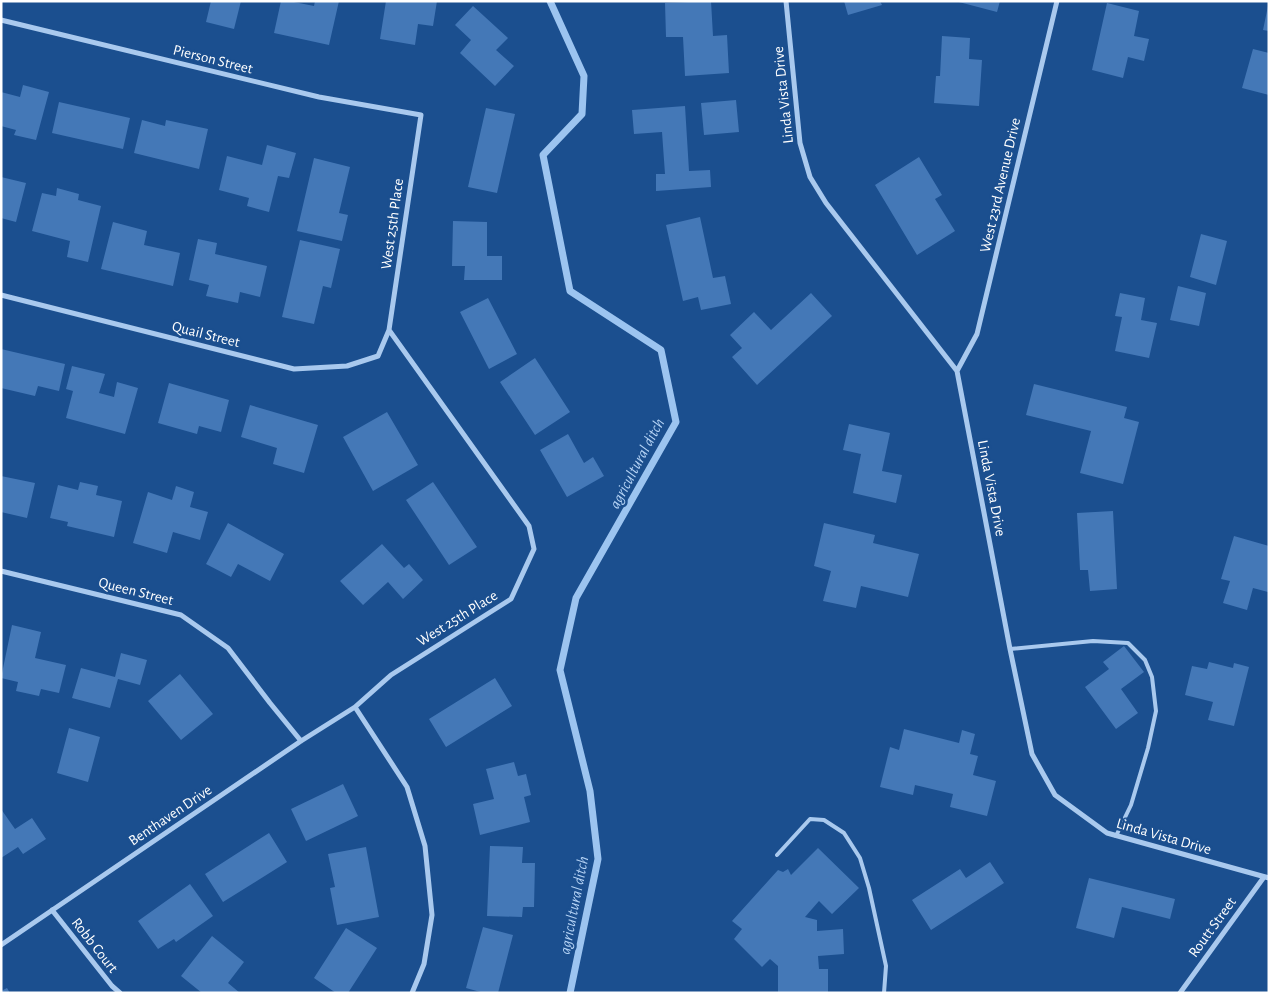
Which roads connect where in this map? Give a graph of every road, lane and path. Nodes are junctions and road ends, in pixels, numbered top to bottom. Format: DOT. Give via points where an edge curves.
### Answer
graph roads {
  1 [pos="786,1"];
  2 [pos="1057,1"];
  3 [pos="1,20"];
  4 [pos="421,115"];
  5 [pos="1,295"];
  6 [pos="389,330"];
  7 [pos="957,371"];
  8 [pos="1,571"];
  9 [pos="1010,650"];
  10 [pos="355,707"];
  11 [pos="301,741"];
  12 [pos="1116,836"];
  13 [pos="777,855"];
  14 [pos="1266,877"];
  15 [pos="52,910"];
  16 [pos="1,945"];
  17 [pos="120,993"];
  18 [pos="412,993"];
  19 [pos="884,993"];
  20 [pos="1180,993"];
  1 -- 7 [label="street, Linda Vista Drive" via="800,143 810,177 826,203"];
  2 -- 7 [label="street, West 23rd Avenue Drive" via="977,334"];
  3 -- 4 [label="street, Pierson Street" via="318,98"];
  4 -- 6 [label="street, West 25th Place"];
  5 -- 6 [label="street, Quail Street" via="294,369 347,366 378,356"];
  6 -- 10 [label="street, West 25th Place" via="529,526 534,549 511,599 391,675"];
  7 -- 9 [label="street, Linda Vista Drive"];
  8 -- 11 [label="street, Queen Street" via="181,616 228,648"];
  9 -- 12 [label="street, Linda Vista Drive" via="1032,754 1055,795"];
  9 -- 12 [label="lane" via="1093,642 1128,643 1145,660 1152,677 1156,711 1131,805"];
  10 -- 11 [label="street, Benthaven Drive"];
  10 -- 18 [label="street" via="407,787 425,846 432,915 424,964"];
  11 -- 15 [label="street, Benthaven Drive"];
  12 -- 14 [label="street, Linda Vista Drive"];
  13 -- 19 [label="lane" via="810,819 824,820 844,834 860,858 870,888 886,966"];
  14 -- 20 [label="street, Routt Street"];
  15 -- 16 [label="street, Benthaven Drive"];
  15 -- 17 [label="street, Robb Court"];
}
